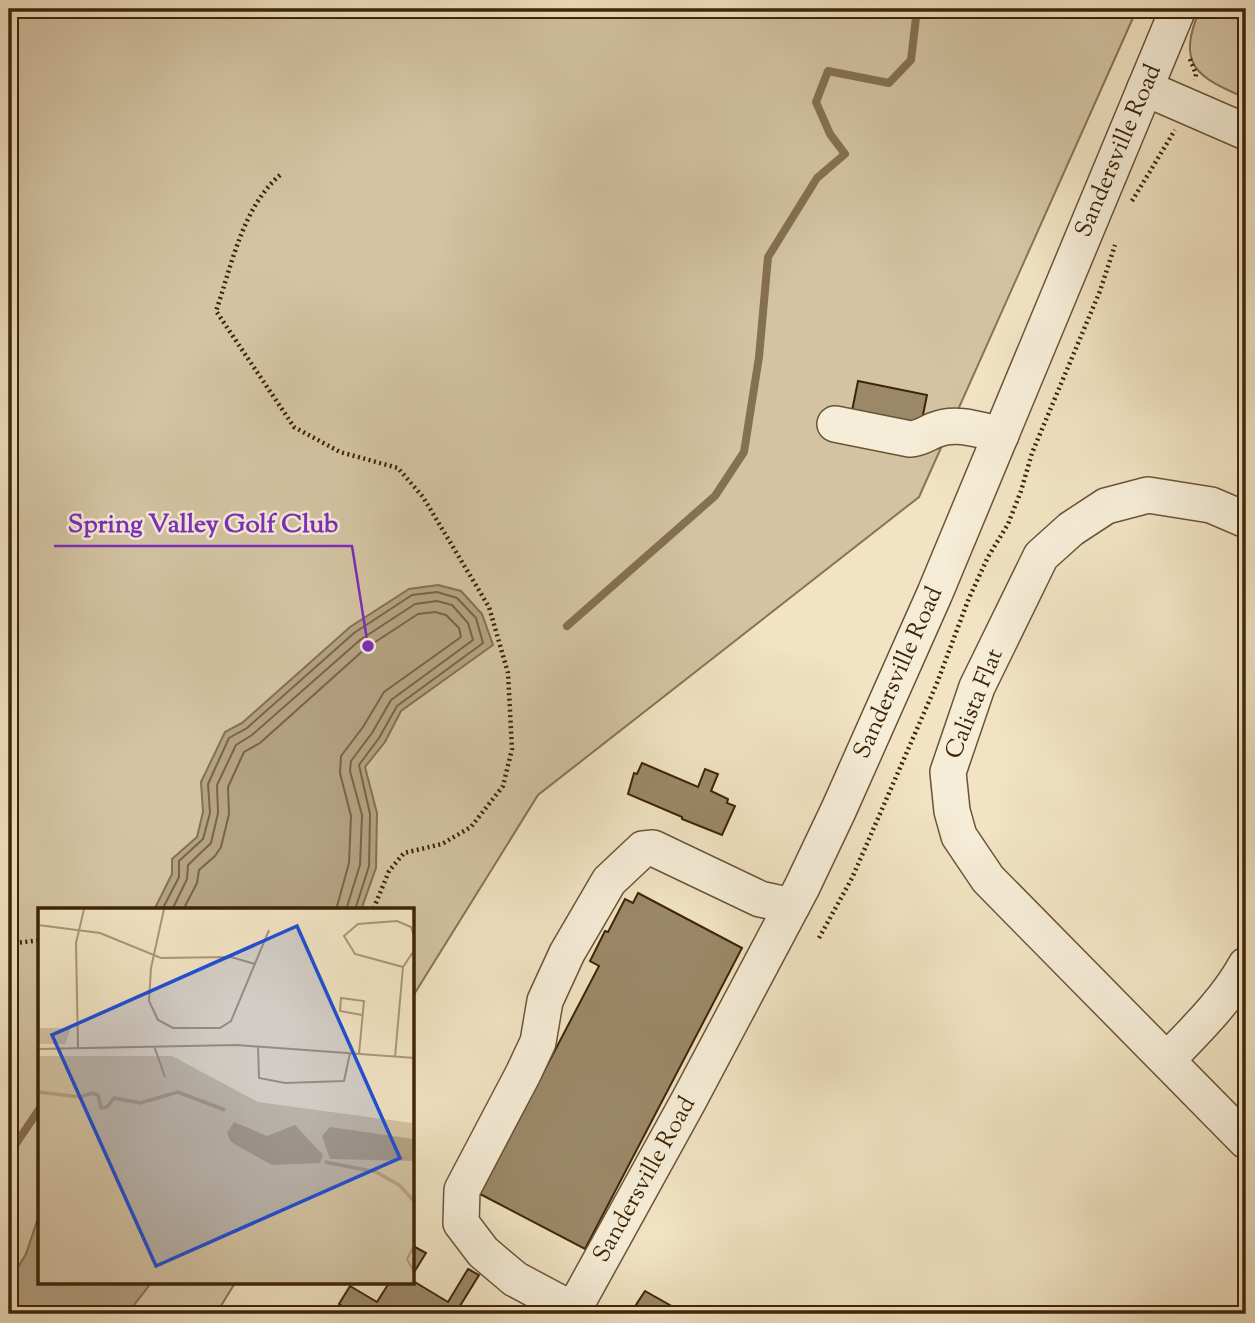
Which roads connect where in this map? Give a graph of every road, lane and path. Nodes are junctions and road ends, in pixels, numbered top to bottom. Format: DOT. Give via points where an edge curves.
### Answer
graph roads {
  1 [pos="1178,9"];
  2 [pos="1191,54"];
  3 [pos="1145,88"];
  4 [pos="1186,106"];
  5 [pos="1246,132"];
  6 [pos="280,175"];
  7 [pos="1127,210"];
  8 [pos="1115,243"];
  9 [pos="835,424"];
  10 [pos="1001,435"];
  11 [pos="1246,520"];
  12 [pos="792,906"];
  13 [pos="374,908"];
  14 [pos="819,938"];
  15 [pos="38,940"];
  16 [pos="9,944"];
  17 [pos="1246,965"];
  18 [pos="1168,1059"];
  19 [pos="1246,1140"];
  20 [pos="572,1312"];
  1 -- 3 [label="street, Sandersville Road"];
  2 -- 4 [label="path" via="1189,62 1196,79"];
  3 -- 4 [label="street"];
  3 -- 10 [label="street, Sandersville Road"];
  4 -- 5 [label="street"];
  4 -- 7 [label="path"];
  6 -- 13 [label="path" via="265,188 250,214 216,311 294,427 340,452 398,468 424,497 489,607 508,673 512,749 503,786 471,827 442,844 404,852 389,871"];
  8 -- 14 [label="path" via="1008,524 969,598 852,878"];
  9 -- 10 [label="street" via="910,439 961,425"];
  10 -- 12 [label="street, Sandersville Road" via="858,767"];
  11 -- 18 [label="street, Calista Flat" via="1211,505 1148,495 1106,506 1071,528 1041,556 977,687 948,772 959,836 988,879"];
  12 -- 20 [label="street, Sandersville Road"];
  12 -- 20 [label="street" via="760,900 653,848 643,849 609,881 567,953 545,1001 538,1042 461,1190 461,1223 483,1252 516,1279"];
  15 -- 16 [label="path"];
  17 -- 18 [label="street" via="1220,1003"];
  18 -- 19 [label="street, Calista Flat"];
}
